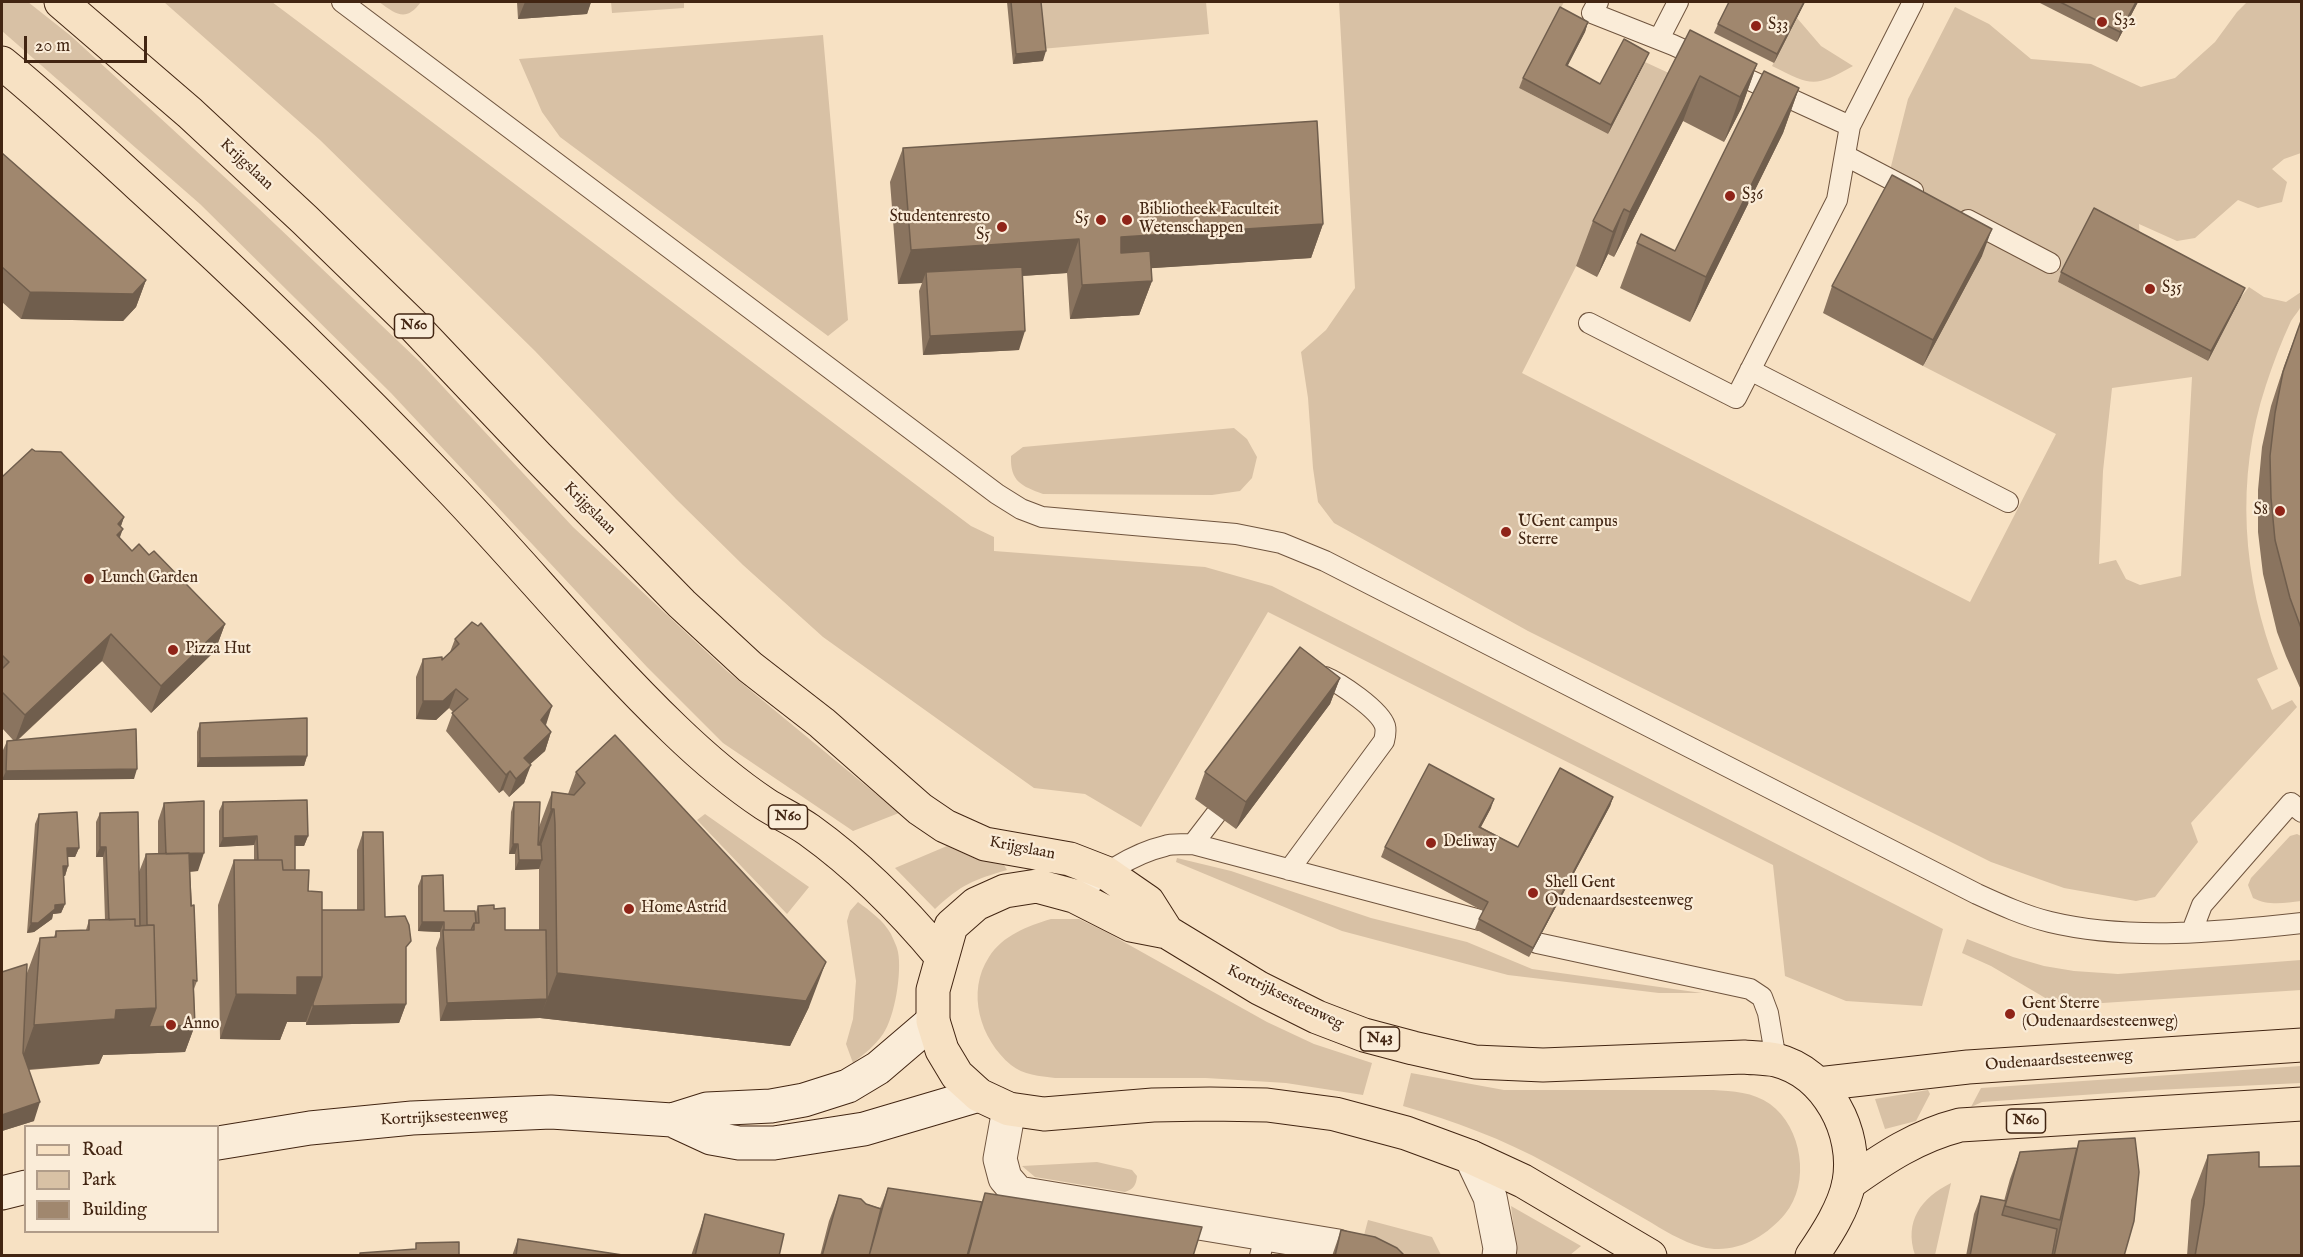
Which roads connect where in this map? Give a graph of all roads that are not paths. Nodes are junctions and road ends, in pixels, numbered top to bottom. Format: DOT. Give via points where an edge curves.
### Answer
graph roads {
  1 [pos="61,2"];
  2 [pos="342,2"];
  3 [pos="1598,2"];
  4 [pos="1678,2"];
  5 [pos="1914,2"];
  6 [pos="1659,39"];
  7 [pos="2,63"];
  8 [pos="1850,126"];
  9 [pos="1846,156"];
  10 [pos="1928,199"];
  11 [pos="1948,209"];
  12 [pos="2050,263"];
  13 [pos="1589,323"];
  14 [pos="1750,370"];
  15 [pos="2008,502"];
  16 [pos="1310,689"];
  17 [pos="2301,812"];
  18 [pos="1216,814"];
  19 [pos="1193,844"];
  20 [pos="1289,870"];
  21 [pos="1106,873"];
  22 [pos="1074,896"];
  23 [pos="1480,920"];
  24 [pos="2301,923"];
  25 [pos="2192,931"];
  26 [pos="1167,932"];
  27 [pos="1537,943"];
  28 [pos="941,956"];
  29 [pos="933,1021"];
  30 [pos="2301,1045"];
  31 [pos="1776,1060"];
  32 [pos="1818,1084"];
  33 [pos="979,1095"];
  34 [pos="2301,1104"];
  35 [pos="1009,1109"];
  36 [pos="672,1120"];
  37 [pos="219,1143"];
  38 [pos="1471,1158"];
  39 [pos="1849,1183"];
  40 [pos="24,1188"];
  41 [pos="2,1193"];
  42 [pos="1262,1245"];
  43 [pos="1823,1250"];
  44 [pos="1640,1254"];
  45 [pos="1357,1256"];
  46 [pos="1499,1256"];
  1 -- 21 [label="main road, Krijgslaan / N60" via="190,113 305,220 411,323 716,636 920,809 945,826 985,844 1070,859"];
  2 -- 25 [label="lane" via="1021,509 1042,517 1236,534 1281,543 1335,566 2009,908 2091,930"];
  3 -- 6 [label="lane" via="1592,13"];
  4 -- 6 [label="lane"];
  5 -- 8 [label="lane"];
  6 -- 8 [label="lane"];
  7 -- 28 [label="main road, N60" via="209,248 355,391 674,729 722,771 765,804 808,829 868,878"];
  8 -- 9 [label="lane"];
  9 -- 10 [label="lane"];
  9 -- 14 [label="lane" via="1837,200"];
  11 -- 12 [label="lane"];
  13 -- 14 [label="lane" via="1736,398"];
  14 -- 15 [label="lane"];
  16 -- 20 [label="lane" via="1325,677 1335,681 1377,714 1385,727 1384,741"];
  17 -- 25 [label="lane" via="2291,803 2202,905"];
  18 -- 19 [label="lane"];
  19 -- 20 [label="lane"];
  19 -- 21 [label="lane" via="1166,845"];
  20 -- 23 [label="lane"];
  21 -- 22 [label="lane"];
  21 -- 26 [label="main road, Krijgslaan / N60" via="1148,902"];
  22 -- 26 [label="main road, Kortrijksesteenweg / N43" via="1131,925"];
  22 -- 28 [label="main road, Kortrijksesteenweg / N43" via="1037,886 1005,891 976,904 951,926"];
  24 -- 25 [label="lane"];
  26 -- 31 [label="main road, Kortrijksesteenweg / N43" via="1259,988 1317,1017 1364,1035 1474,1062 1543,1065 1744,1057"];
  27 -- 31 [label="lane" via="1750,988 1762,997 1768,1013"];
  28 -- 29 [label="main road, Kortrijksesteenweg / N43" via="933,990"];
  29 -- 33 [label="main road, Kortrijksesteenweg / N43" via="942,1050 957,1076"];
  29 -- 36 [label="main road, Kortrijksesteenweg" via="878,1068 848,1086 804,1100 707,1109"];
  30 -- 32 [label="main road, Oudenaardsesteenweg" via="1968,1067"];
  31 -- 32 [label="main road, Kortrijksesteenweg / N43" via="1798,1069"];
  32 -- 39 [label="main road, Kortrijksesteenweg / N43" via="1846,1128 1851,1154"];
  33 -- 35 [label="main road, Kortrijksesteenweg / N43"];
  33 -- 36 [label="main road, Kortrijksesteenweg" via="864,1129 774,1143 711,1138"];
  34 -- 39 [label="main road, N60" via="1960,1125 1914,1141"];
  35 -- 38 [label="main road, Kortrijksesteenweg / N43" via="1044,1114 1153,1105 1267,1105 1346,1117 1406,1133"];
  35 -- 42 [label="main road" via="1000,1159 1005,1178 1018,1192"];
  36 -- 37 [label="main road, Kortrijksesteenweg" via="551,1112 412,1118 310,1128"];
  38 -- 44 [label="main road, Kortrijksesteenweg / N43" via="1523,1181"];
  38 -- 46 [label="main road" via="1490,1197"];
  39 -- 43 [label="main road, Kortrijksesteenweg / N43"];
  40 -- 41 [label="main road"];
  42 -- 45 [label="main road" via="1338,1246"];
}
